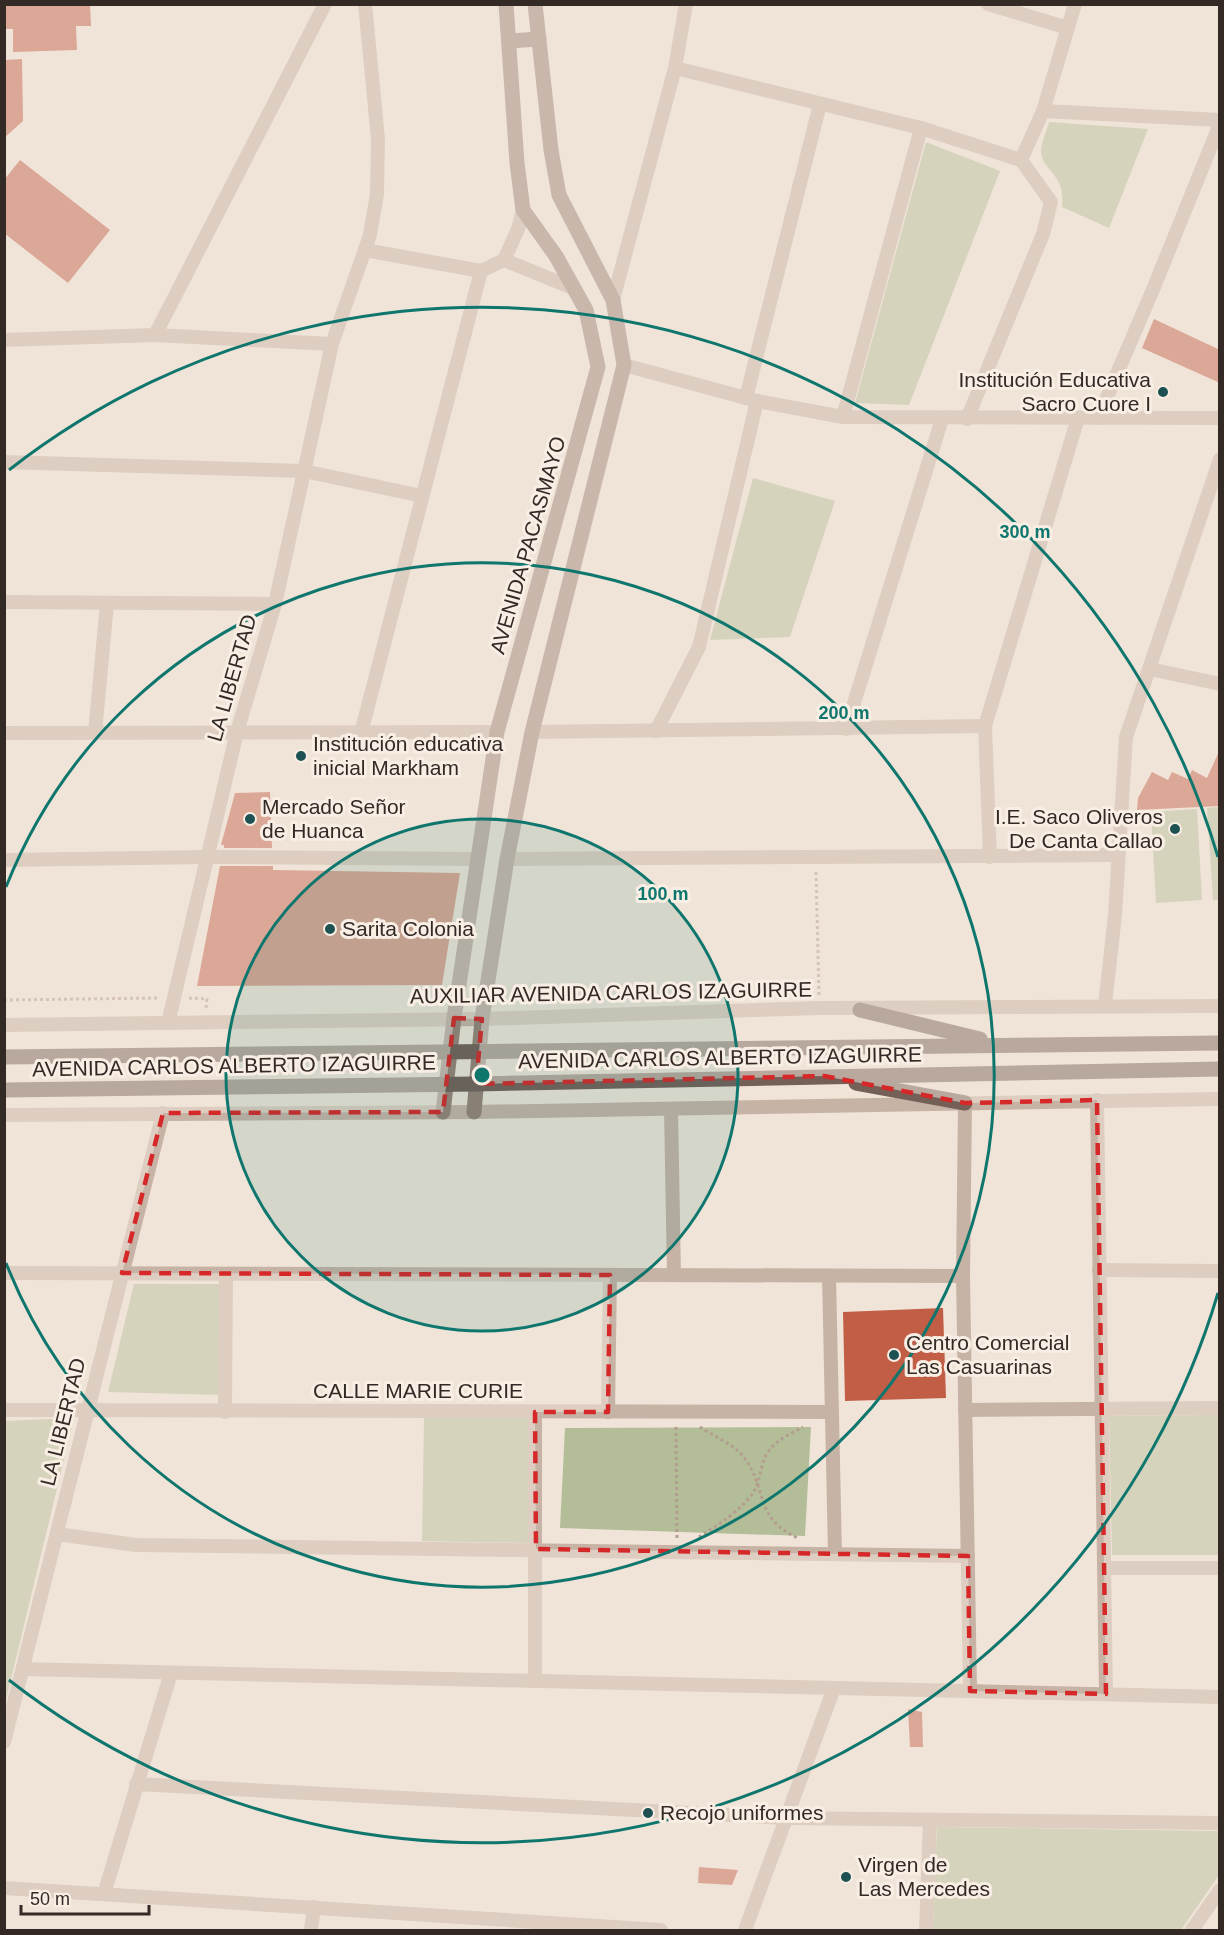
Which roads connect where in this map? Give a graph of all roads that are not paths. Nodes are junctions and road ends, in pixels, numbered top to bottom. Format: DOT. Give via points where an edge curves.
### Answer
graph roads {
  1 [pos="325,4"];
  2 [pos="506,4"];
  3 [pos="535,4"];
  4 [pos="686,4"];
  5 [pos="988,4"];
  6 [pos="1075,4"];
  7 [pos="363,6"];
  8 [pos="1068,28"];
  9 [pos="539,39"];
  10 [pos="508,41"];
  11 [pos="675,68"];
  12 [pos="820,104"];
  13 [pos="1043,111"];
  14 [pos="1220,122"];
  15 [pos="921,128"];
  16 [pos="1021,160"];
  17 [pos="523,210"];
  18 [pos="365,250"];
  19 [pos="504,260"];
  20 [pos="481,271"];
  21 [pos="573,288"];
  22 [pos="613,300"];
  23 [pos="155,335"];
  24 [pos="4,340"];
  25 [pos="332,344"];
  26 [pos="624,365"];
  27 [pos="752,400"];
  28 [pos="843,417"];
  29 [pos="1220,417"];
  30 [pos="1078,418"];
  31 [pos="1098,418"];
  32 [pos="942,419"];
  33 [pos="967,419"];
  34 [pos="576,454"];
  35 [pos="1220,459"];
  36 [pos="600,460"];
  37 [pos="4,462"];
  38 [pos="304,471"];
  39 [pos="422,496"];
  40 [pos="4,602"];
  41 [pos="107,603"];
  42 [pos="275,604"];
  43 [pos="1150,669"];
  44 [pos="1220,684"];
  45 [pos="985,726"];
  46 [pos="846,729"];
  47 [pos="656,731"];
  48 [pos="237,732"];
  49 [pos="498,732"];
  50 [pos="532,732"];
  51 [pos="4,733"];
  52 [pos="95,733"];
  53 [pos="361,733"];
  54 [pos="1117,855"];
  55 [pos="209,857"];
  56 [pos="990,857"];
  57 [pos="478,859"];
  58 [pos="507,859"];
  59 [pos="4,860"];
  60 [pos="1105,1005"];
  61 [pos="1220,1006"];
  62 [pos="860,1010"];
  63 [pos="454,1018"];
  64 [pos="482,1019"];
  65 [pos="168,1023"];
  66 [pos="4,1025"];
  67 [pos="1216,1043"];
  68 [pos="1000,1044"];
  69 [pos="450,1052"];
  70 [pos="478,1053"];
  71 [pos="4,1058"];
  72 [pos="1216,1069"];
  73 [pos="824,1076"];
  74 [pos="447,1084"];
  75 [pos="476,1084"];
  76 [pos="4,1090"];
  77 [pos="1098,1100"];
  78 [pos="1220,1100"];
  79 [pos="965,1103"];
  80 [pos="671,1108"];
  81 [pos="443,1112"];
  82 [pos="474,1112"];
  83 [pos="163,1113"];
  84 [pos="4,1115"];
  85 [pos="1099,1270"];
  86 [pos="1220,1272"];
  87 [pos="4,1273"];
  88 [pos="122,1273"];
  89 [pos="226,1274"];
  90 [pos="610,1275"];
  91 [pos="674,1275"];
  92 [pos="829,1276"];
  93 [pos="963,1276"];
  94 [pos="1220,1407"];
  95 [pos="1101,1408"];
  96 [pos="4,1410"];
  97 [pos="88,1410"];
  98 [pos="965,1410"];
  99 [pos="225,1412"];
  100 [pos="535,1412"];
  101 [pos="608,1412"];
  102 [pos="832,1412"];
  103 [pos="57,1534"];
  104 [pos="536,1550"];
  105 [pos="835,1554"];
  106 [pos="968,1556"];
  107 [pos="1104,1568"];
  108 [pos="1220,1569"];
  109 [pos="23,1669"];
  110 [pos="171,1672"];
  111 [pos="535,1681"];
  112 [pos="834,1688"];
  113 [pos="970,1691"];
  114 [pos="1106,1694"];
  115 [pos="1220,1696"];
  116 [pos="4,1742"];
  117 [pos="136,1784"];
  118 [pos="786,1818"];
  119 [pos="930,1820"];
  120 [pos="1220,1823"];
  121 [pos="4,1888"];
  122 [pos="1220,1890"];
  123 [pos="104,1894"];
  124 [pos="314,1907"];
  125 [pos="311,1930"];
  126 [pos="661,1930"];
  127 [pos="745,1930"];
  128 [pos="926,1930"];
  129 [pos="1192,1930"];
  1 -- 23 [label="street"];
  2 -- 10 [label="main road"];
  3 -- 9 [label="main road"];
  4 -- 11 [label="street"];
  5 -- 8 [label="street"];
  6 -- 8 [label="street"];
  7 -- 18 [label="street, LA LIBERTAD" via="378,140 376,194"];
  8 -- 13 [label="street"];
  9 -- 10 [label="main road"];
  9 -- 22 [label="main road" via="559,195"];
  10 -- 17 [label="main road"];
  11 -- 12 [label="street"];
  11 -- 22 [label="street"];
  12 -- 15 [label="street"];
  12 -- 27 [label="street"];
  13 -- 14 [label="street"];
  13 -- 16 [label="street"];
  14 -- 31 [label="street"];
  15 -- 16 [label="street"];
  15 -- 28 [label="street"];
  16 -- 33 [label="street" via="1049,196 1051,207"];
  17 -- 19 [label="street"];
  17 -- 21 [label="main road, AVENIDA PACASMAYO"];
  18 -- 20 [label="street"];
  18 -- 25 [label="street, LA LIBERTAD"];
  19 -- 20 [label="street"];
  19 -- 21 [label="street"];
  20 -- 39 [label="street"];
  21 -- 34 [label="main road, AVENIDA PACASMAYO" via="586,310 598,367"];
  22 -- 26 [label="main road"];
  23 -- 24 [label="street"];
  23 -- 25 [label="street"];
  25 -- 38 [label="street, LA LIBERTAD"];
  26 -- 27 [label="street"];
  26 -- 36 [label="main road"];
  27 -- 28 [label="street"];
  27 -- 47 [label="street" via="699,647"];
  28 -- 32 [label="street"];
  29 -- 31 [label="street"];
  30 -- 31 [label="street"];
  30 -- 33 [label="street"];
  30 -- 45 [label="street"];
  32 -- 33 [label="street"];
  32 -- 46 [label="street"];
  34 -- 36 [label="main road"];
  34 -- 49 [label="main road, AVENIDA PACASMAYO"];
  35 -- 43 [label="street"];
  36 -- 50 [label="main road"];
  37 -- 38 [label="street"];
  38 -- 39 [label="street"];
  38 -- 42 [label="street, LA LIBERTAD"];
  39 -- 53 [label="street"];
  40 -- 41 [label="street"];
  41 -- 42 [label="street"];
  41 -- 52 [label="street"];
  42 -- 48 [label="street, LA LIBERTAD"];
  43 -- 44 [label="street"];
  43 -- 54 [label="street" via="1126,737"];
  45 -- 46 [label="street"];
  45 -- 56 [label="street"];
  46 -- 47 [label="street"];
  47 -- 50 [label="street"];
  48 -- 52 [label="street"];
  48 -- 53 [label="street"];
  48 -- 55 [label="street, LA LIBERTAD"];
  49 -- 53 [label="street"];
  49 -- 57 [label="main road, AVENIDA PACASMAYO"];
  50 -- 58 [label="main road"];
  51 -- 52 [label="street"];
  54 -- 56 [label="street"];
  54 -- 60 [label="street"];
  55 -- 57 [label="street"];
  55 -- 59 [label="street"];
  55 -- 65 [label="street, LA LIBERTAD"];
  56 -- 58 [label="street"];
  57 -- 63 [label="main road, AVENIDA PACASMAYO"];
  58 -- 64 [label="main road"];
  60 -- 61 [label="street, AUXILIAR AVENIDA CARLOS IZAGUIRRE"];
  60 -- 62 [label="street, AUXILIAR AVENIDA CARLOS IZAGUIRRE"];
  62 -- 64 [label="street, AUXILIAR AVENIDA CARLOS IZAGUIRRE"];
  62 -- 68 [label="main road"];
  63 -- 64 [label="street, AUXILIAR AVENIDA CARLOS IZAGUIRRE"];
  63 -- 65 [label="street, AUXILIAR AVENIDA CARLOS IZAGUIRRE"];
  63 -- 69 [label="main road, AVENIDA PACASMAYO"];
  64 -- 70 [label="main road"];
  65 -- 66 [label="street, AUXILIAR AVENIDA CARLOS IZAGUIRRE"];
  67 -- 68 [label="main road, AVENIDA CARLOS ALBERTO IZAGUIRRE"];
  67 -- 72 [label="main road"];
  68 -- 70 [label="main road, AVENIDA CARLOS ALBERTO IZAGUIRRE"];
  69 -- 70 [label="main road, AVENIDA CARLOS ALBERTO IZAGUIRRE"];
  69 -- 71 [label="main road, AVENIDA CARLOS ALBERTO IZAGUIRRE"];
  69 -- 74 [label="main road, AVENIDA PACASMAYO"];
  70 -- 75 [label="main road"];
  72 -- 73 [label="main road, AVENIDA CARLOS ALBERTO IZAGUIRRE"];
  73 -- 75 [label="main road, AVENIDA CARLOS ALBERTO IZAGUIRRE"];
  73 -- 79 [label="main road"];
  74 -- 75 [label="main road, AVENIDA CARLOS ALBERTO IZAGUIRRE"];
  74 -- 76 [label="main road, AVENIDA CARLOS ALBERTO IZAGUIRRE"];
  74 -- 81 [label="main road, AVENIDA PACASMAYO"];
  75 -- 82 [label="main road"];
  77 -- 78 [label="street"];
  77 -- 79 [label="street"];
  77 -- 85 [label="street"];
  79 -- 80 [label="street"];
  79 -- 93 [label="street"];
  80 -- 82 [label="street"];
  80 -- 91 [label="street"];
  81 -- 82 [label="street"];
  81 -- 83 [label="street"];
  83 -- 84 [label="street"];
  83 -- 88 [label="street, LA LIBERTAD"];
  85 -- 86 [label="street"];
  85 -- 95 [label="street"];
  87 -- 88 [label="street"];
  88 -- 89 [label="street"];
  88 -- 97 [label="street, LA LIBERTAD"];
  89 -- 90 [label="street"];
  89 -- 99 [label="street"];
  90 -- 91 [label="street"];
  90 -- 101 [label="street"];
  91 -- 92 [label="street"];
  92 -- 93 [label="street"];
  92 -- 102 [label="street"];
  93 -- 98 [label="street"];
  94 -- 95 [label="street"];
  95 -- 98 [label="street"];
  95 -- 107 [label="street"];
  96 -- 97 [label="street, CALLE MARIE CURIE"];
  97 -- 99 [label="street, CALLE MARIE CURIE"];
  97 -- 103 [label="street, LA LIBERTAD"];
  98 -- 106 [label="street"];
  99 -- 100 [label="street, CALLE MARIE CURIE"];
  100 -- 101 [label="street, CALLE MARIE CURIE"];
  100 -- 104 [label="street"];
  101 -- 102 [label="street, CALLE MARIE CURIE"];
  102 -- 105 [label="street"];
  103 -- 104 [label="street" via="136,1545"];
  103 -- 109 [label="street, LA LIBERTAD"];
  104 -- 105 [label="street"];
  104 -- 111 [label="street"];
  105 -- 106 [label="street"];
  106 -- 113 [label="street"];
  107 -- 108 [label="street"];
  107 -- 114 [label="street"];
  109 -- 110 [label="street"];
  109 -- 116 [label="street, LA LIBERTAD"];
  110 -- 111 [label="street"];
  110 -- 117 [label="street"];
  111 -- 112 [label="street"];
  112 -- 113 [label="street"];
  112 -- 118 [label="street"];
  113 -- 114 [label="street"];
  114 -- 115 [label="street"];
  117 -- 118 [label="street"];
  117 -- 123 [label="street"];
  118 -- 119 [label="street"];
  118 -- 127 [label="street"];
  119 -- 120 [label="street"];
  119 -- 128 [label="street"];
  121 -- 123 [label="street"];
  122 -- 129 [label="street"];
  123 -- 124 [label="street"];
  124 -- 125 [label="street"];
  124 -- 126 [label="street"];
}
